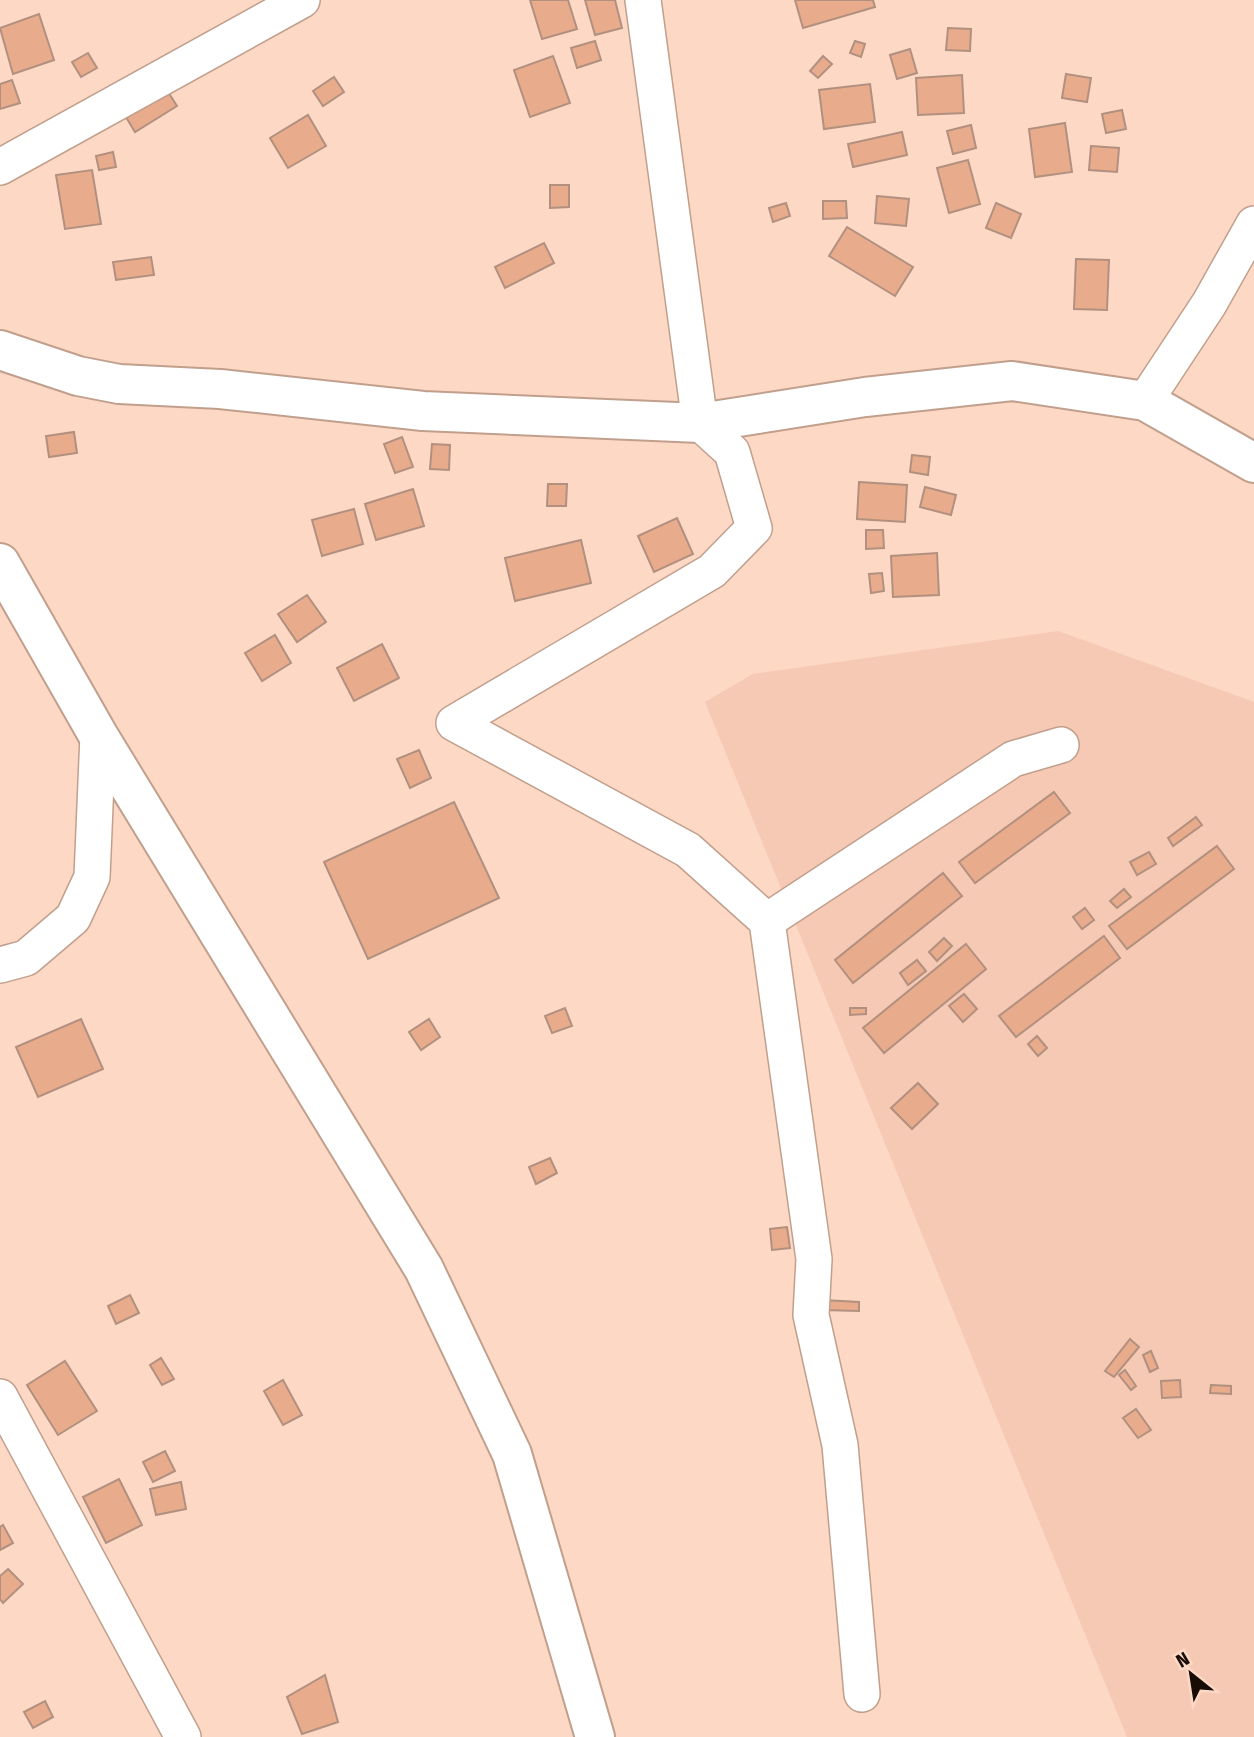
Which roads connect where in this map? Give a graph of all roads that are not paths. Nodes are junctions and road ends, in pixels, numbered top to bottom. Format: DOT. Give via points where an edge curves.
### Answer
graph roads {
  1 [pos="302,0"];
  2 [pos="643,0"];
  3 [pos="0,167"];
  4 [pos="1254,224"];
  5 [pos="0,350"];
  6 [pos="1145,401"];
  7 [pos="700,423"];
  8 [pos="1254,463"];
  9 [pos="0,563"];
  10 [pos="98,735"];
  11 [pos="1061,745"];
  12 [pos="767,921"];
  13 [pos="0,965"];
  14 [pos="0,1397"];
  15 [pos="862,1694"];
  16 [pos="183,1737"];
  17 [pos="595,1737"];
  1 -- 3 [label="street"];
  2 -- 7 [label="street"];
  4 -- 6 [label="street" via="1209,304"];
  5 -- 7 [label="main road" via="78,376 119,384 220,388 423,411"];
  6 -- 7 [label="main road" via="1012,380"];
  6 -- 8 [label="main road"];
  7 -- 12 [label="street" via="732,452 754,528 712,571 454,723 688,850"];
  9 -- 10 [label="main road"];
  10 -- 13 [label="street" via="92,877 73,918 26,958"];
  10 -- 17 [label="main road" via="424,1269 512,1454"];
  11 -- 12 [label="street" via="1013,759"];
  12 -- 15 [label="street" via="814,1259 811,1315 840,1445"];
  14 -- 16 [label="street"];
}
